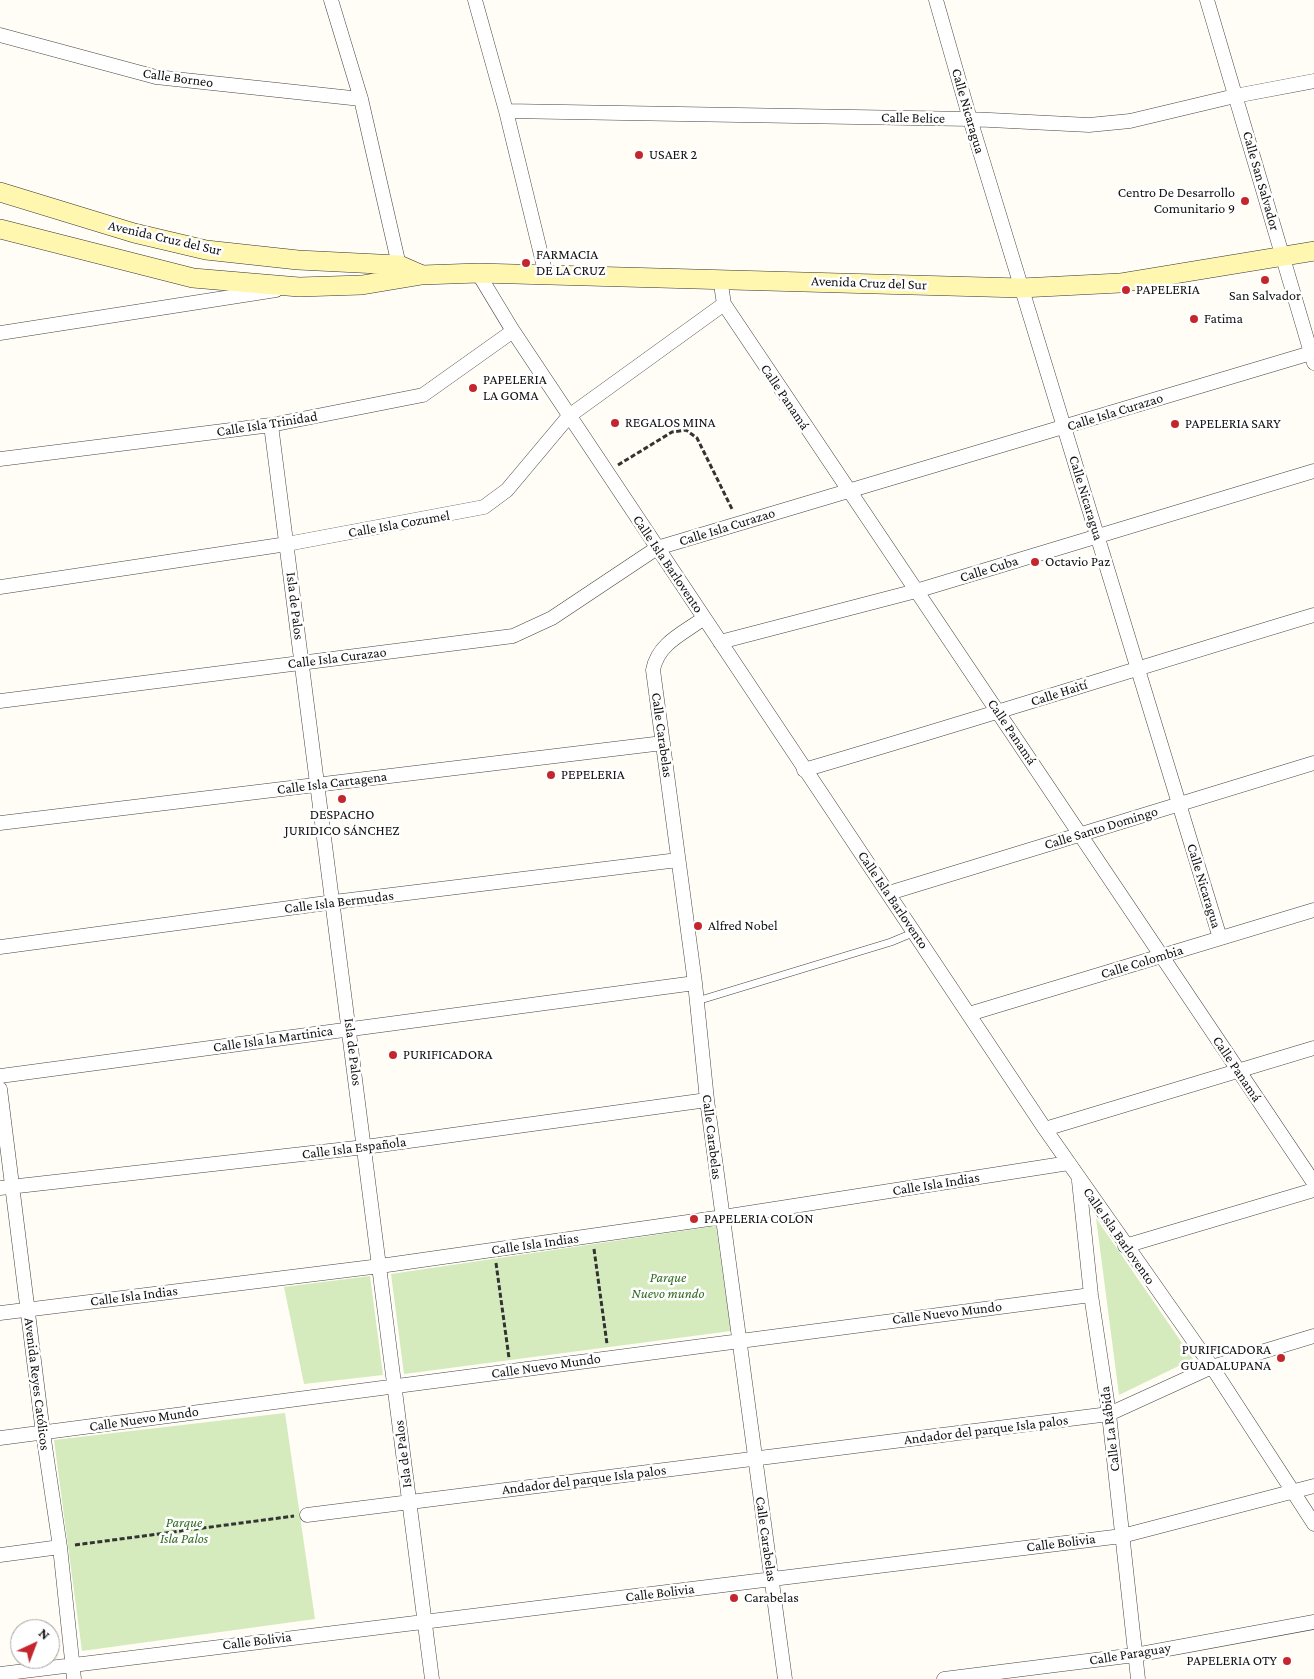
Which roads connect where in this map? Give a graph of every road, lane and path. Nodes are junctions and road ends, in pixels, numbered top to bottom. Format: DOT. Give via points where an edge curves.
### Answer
graph roads {
  1 [pos="331,0"];
  2 [pos="475,0"];
  3 [pos="936,0"];
  4 [pos="1207,0"];
  5 [pos="0,35"];
  6 [pos="1314,81"];
  7 [pos="1236,96"];
  8 [pos="361,99"];
  9 [pos="506,111"];
  10 [pos="970,119"];
  11 [pos="0,192"];
  12 [pos="0,228"];
  13 [pos="1314,251"];
  14 [pos="1283,257"];
  15 [pos="401,272"];
  16 [pos="478,273"];
  17 [pos="546,275"];
  18 [pos="720,278"];
  19 [pos="299,287"];
  20 [pos="1021,288"];
  21 [pos="724,304"];
  22 [pos="513,331"];
  23 [pos="0,333"];
  24 [pos="1313,358"];
  25 [pos="570,416"];
  26 [pos="271,425"];
  27 [pos="1064,427"];
  28 [pos="0,459"];
  29 [pos="1314,471"];
  30 [pos="606,472"];
  31 [pos="848,491"];
  32 [pos="739,523"];
  33 [pos="1098,536"];
  34 [pos="287,544"];
  35 [pos="657,548"];
  36 [pos="0,587"];
  37 [pos="916,591"];
  38 [pos="1314,615"];
  39 [pos="704,618"];
  40 [pos="720,642"];
  41 [pos="302,662"];
  42 [pos="1138,668"];
  43 [pos="0,701"];
  44 [pos="999,713"];
  45 [pos="663,743"];
  46 [pos="1314,763"];
  47 [pos="804,770"];
  48 [pos="319,785"];
  49 [pos="1179,804"];
  50 [pos="0,823"];
  51 [pos="1080,835"];
  52 [pos="678,860"];
  53 [pos="889,893"];
  54 [pos="334,902"];
  55 [pos="1314,910"];
  56 [pos="915,932"];
  57 [pos="1220,938"];
  58 [pos="0,947"];
  59 [pos="1161,956"];
  60 [pos="695,983"];
  61 [pos="697,1001"];
  62 [pos="970,1014"];
  63 [pos="350,1029"];
  64 [pos="1314,1048"];
  65 [pos="1239,1071"];
  66 [pos="0,1076"];
  67 [pos="0,1089"];
  68 [pos="707,1100"];
  69 [pos="1045,1129"];
  70 [pos="365,1147"];
  71 [pos="1069,1163"];
  72 [pos="1079,1179"];
  73 [pos="1314,1183"];
  74 [pos="6,1188"];
  75 [pos="1314,1190"];
  76 [pos="723,1217"];
  77 [pos="592,1236"];
  78 [pos="1126,1246"];
  79 [pos="494,1250"];
  80 [pos="380,1266"];
  81 [pos="1092,1295"];
  82 [pos="27,1310"];
  83 [pos="0,1313"];
  84 [pos="1314,1336"];
  85 [pos="741,1340"];
  86 [pos="608,1357"];
  87 [pos="1212,1367"];
  88 [pos="510,1370"];
  89 [pos="395,1386"];
  90 [pos="1109,1414"];
  91 [pos="43,1432"];
  92 [pos="0,1438"];
  93 [pos="755,1460"];
  94 [pos="1314,1486"];
  95 [pos="1292,1492"];
  96 [pos="409,1502"];
  97 [pos="307,1515"];
  98 [pos="1314,1524"];
  99 [pos="1122,1536"];
  100 [pos="60,1547"];
  101 [pos="0,1555"];
  102 [pos="771,1580"];
  103 [pos="424,1621"];
  104 [pos="1314,1622"];
  105 [pos="1135,1655"];
  106 [pos="72,1664"];
  107 [pos="0,1674"];
  108 [pos="74,1679"];
  109 [pos="432,1679"];
  110 [pos="785,1679"];
  111 [pos="944,1679"];
  112 [pos="1138,1679"];
  1 -- 8 [label="street"];
  2 -- 9 [label="street"];
  3 -- 10 [label="street, Calle Nicaragua"];
  4 -- 7 [label="street, Calle San Salvador"];
  5 -- 8 [label="street, Calle Borneo" via="156,77"];
  6 -- 7 [label="street, Calle Belice"];
  7 -- 10 [label="street, Calle Belice" via="1106,124"];
  7 -- 14 [label="street, Calle San Salvador"];
  8 -- 15 [label="street"];
  9 -- 10 [label="street, Calle Belice"];
  9 -- 17 [label="street"];
  10 -- 20 [label="street, Calle Nicaragua"];
  11 -- 15 [label="main road, Avenida Cruz del Sur" via="134,233 206,250"];
  12 -- 19 [label="main road, Avenida Cruz del Sur" via="193,278"];
  13 -- 14 [label="main road, Avenida Cruz del Sur"];
  14 -- 20 [label="main road, Avenida Cruz del Sur" via="1120,283"];
  14 -- 24 [label="street, Calle San Salvador"];
  15 -- 16 [label="main road, Avenida Cruz del Sur"];
  15 -- 19 [label="main road, Avenida Cruz del Sur" via="362,285"];
  16 -- 17 [label="main road, Avenida Cruz del Sur"];
  16 -- 22 [label="street, Calle Isla Barlovento"];
  17 -- 18 [label="main road, Avenida Cruz del Sur"];
  18 -- 20 [label="main road, Avenida Cruz del Sur"];
  18 -- 21 [label="street, Calle Panamá"];
  19 -- 23 [label="street"];
  20 -- 27 [label="street, Calle Nicaragua"];
  21 -- 25 [label="street, Calle Isla Cozumel"];
  21 -- 31 [label="street, Calle Panamá"];
  22 -- 25 [label="street, Calle Isla Barlovento"];
  22 -- 26 [label="street, Calle Isla Trinidad" via="423,395"];
  24 -- 27 [label="street, Calle Isla Curazao"];
  25 -- 30 [label="street, Calle Isla Barlovento"];
  25 -- 34 [label="street, Calle Isla Cozumel" via="507,490 484,508"];
  26 -- 28 [label="street, Calle Isla Trinidad"];
  26 -- 34 [label="street, Isla de Palos"];
  27 -- 31 [label="street, Calle Isla Curazao"];
  27 -- 33 [label="street, Calle Nicaragua"];
  29 -- 33 [label="street, Calle Cuba"];
  30 -- 32 [label="path" via="672,432 686,430 697,438"];
  30 -- 35 [label="street, Calle Isla Barlovento"];
  31 -- 32 [label="street, Calle Isla Curazao"];
  31 -- 37 [label="street, Calle Panamá"];
  32 -- 35 [label="street, Calle Isla Curazao"];
  33 -- 37 [label="street, Calle Cuba"];
  33 -- 42 [label="street, Calle Nicaragua"];
  34 -- 36 [label="street, Calle Isla Cozumel"];
  34 -- 41 [label="street, Isla de Palos"];
  35 -- 39 [label="street, Calle Isla Barlovento"];
  35 -- 41 [label="street, Calle Isla Curazao" via="552,618 514,636"];
  37 -- 40 [label="street, Calle Cuba"];
  37 -- 44 [label="street, Calle Panamá"];
  38 -- 42 [label="street, Calle Haití"];
  39 -- 40 [label="street, Calle Isla Barlovento"];
  39 -- 45 [label="street, Calle Carabelas" via="665,646 656,658 653,670"];
  40 -- 47 [label="street, Calle Isla Barlovento"];
  41 -- 43 [label="street, Calle Isla Curazao"];
  41 -- 48 [label="street, Isla de Palos"];
  42 -- 44 [label="street, Calle Haití"];
  42 -- 49 [label="street, Calle Nicaragua"];
  44 -- 47 [label="street, Calle Haití"];
  44 -- 51 [label="street, Calle Panamá"];
  45 -- 48 [label="street, Calle Isla Cartagena"];
  45 -- 52 [label="street, Calle Carabelas"];
  46 -- 49 [label="street, Calle Santo Domingo"];
  47 -- 53 [label="street, Calle Isla Barlovento"];
  48 -- 50 [label="street, Calle Isla Cartagena"];
  48 -- 54 [label="street, Isla de Palos"];
  49 -- 51 [label="street, Calle Santo Domingo"];
  49 -- 57 [label="street, Calle Nicaragua"];
  51 -- 53 [label="street, Calle Santo Domingo"];
  51 -- 59 [label="street, Calle Panamá"];
  52 -- 54 [label="street, Calle Isla Bermudas"];
  52 -- 60 [label="street, Calle Carabelas"];
  53 -- 56 [label="street, Calle Isla Barlovento"];
  54 -- 58 [label="street, Calle Isla Bermudas"];
  54 -- 63 [label="street, Isla de Palos"];
  55 -- 57 [label="street, Calle Colombia"];
  56 -- 61 [label="lane"];
  56 -- 62 [label="street, Calle Isla Barlovento"];
  57 -- 59 [label="street, Calle Colombia"];
  59 -- 62 [label="street, Calle Colombia"];
  59 -- 65 [label="street, Calle Panamá"];
  60 -- 61 [label="street, Calle Carabelas"];
  60 -- 63 [label="street, Calle Isla la Martinica"];
  61 -- 68 [label="street, Calle Carabelas"];
  62 -- 69 [label="street, Calle Isla Barlovento"];
  63 -- 66 [label="street, Calle Isla la Martinica"];
  63 -- 70 [label="street, Isla de Palos"];
  64 -- 65 [label="street"];
  65 -- 69 [label="street"];
  65 -- 73 [label="street, Calle Panamá"];
  67 -- 74 [label="street, Avenida Reyes Católicos"];
  68 -- 70 [label="street, Calle Isla Española"];
  68 -- 76 [label="street, Calle Carabelas"];
  69 -- 71 [label="street, Calle Isla Barlovento"];
  70 -- 74 [label="street, Calle Isla Española"];
  70 -- 80 [label="street, Isla de Palos"];
  71 -- 72 [label="street, Calle Isla Barlovento"];
  71 -- 76 [label="street, Calle Isla Indias"];
  72 -- 78 [label="street, Calle Isla Barlovento"];
  72 -- 81 [label="street, Calle La Rábida"];
  74 -- 82 [label="street, Avenida Reyes Católicos"];
  75 -- 78 [label="street"];
  76 -- 77 [label="street, Calle Isla Indias"];
  76 -- 85 [label="street, Calle Carabelas"];
  77 -- 79 [label="street, Calle Isla Indias"];
  77 -- 86 [label="path"];
  78 -- 87 [label="street, Calle Isla Barlovento"];
  79 -- 80 [label="street, Calle Isla Indias"];
  79 -- 88 [label="path"];
  80 -- 82 [label="street, Calle Isla Indias"];
  80 -- 89 [label="street, Isla de Palos"];
  81 -- 85 [label="street, Calle Nuevo Mundo"];
  81 -- 90 [label="street, Calle La Rábida"];
  82 -- 83 [label="street, Calle Isla Indias"];
  82 -- 91 [label="street, Avenida Reyes Católicos"];
  84 -- 87 [label="street, Andador del parque Isla palos"];
  85 -- 86 [label="street, Calle Nuevo Mundo"];
  85 -- 93 [label="street, Calle Carabelas"];
  86 -- 88 [label="street, Calle Nuevo Mundo"];
  87 -- 90 [label="street, Andador del parque Isla palos"];
  87 -- 95 [label="street, Calle Isla Barlovento"];
  88 -- 89 [label="street, Calle Nuevo Mundo"];
  89 -- 91 [label="street, Calle Nuevo Mundo"];
  89 -- 96 [label="street, Isla de Palos"];
  90 -- 93 [label="street, Andador del parque Isla palos"];
  90 -- 99 [label="street, Calle La Rábida"];
  91 -- 92 [label="street, Calle Nuevo Mundo"];
  91 -- 100 [label="street, Avenida Reyes Católicos"];
  93 -- 96 [label="street, Andador del parque Isla palos"];
  93 -- 102 [label="street, Calle Carabelas"];
  94 -- 95 [label="street, Calle Bolivia"];
  95 -- 98 [label="street, Calle Isla Barlovento"];
  95 -- 99 [label="street, Calle Bolivia"];
  96 -- 97 [label="street, Andador del parque Isla palos"];
  96 -- 103 [label="street, Isla de Palos"];
  97 -- 100 [label="path"];
  99 -- 102 [label="street, Calle Bolivia"];
  99 -- 105 [label="street, Calle La Rábida"];
  100 -- 101 [label="street"];
  100 -- 106 [label="street, Avenida Reyes Católicos"];
  102 -- 103 [label="street, Calle Bolivia"];
  102 -- 110 [label="street, Calle Carabelas"];
  103 -- 106 [label="street, Calle Bolivia"];
  103 -- 109 [label="street, Isla de Palos"];
  104 -- 105 [label="street, Calle Paraguay"];
  105 -- 111 [label="street, Calle Paraguay"];
  105 -- 112 [label="street, Calle La Rábida"];
  106 -- 107 [label="street, Calle Bolivia"];
  106 -- 108 [label="street, Avenida Reyes Católicos"];
}
